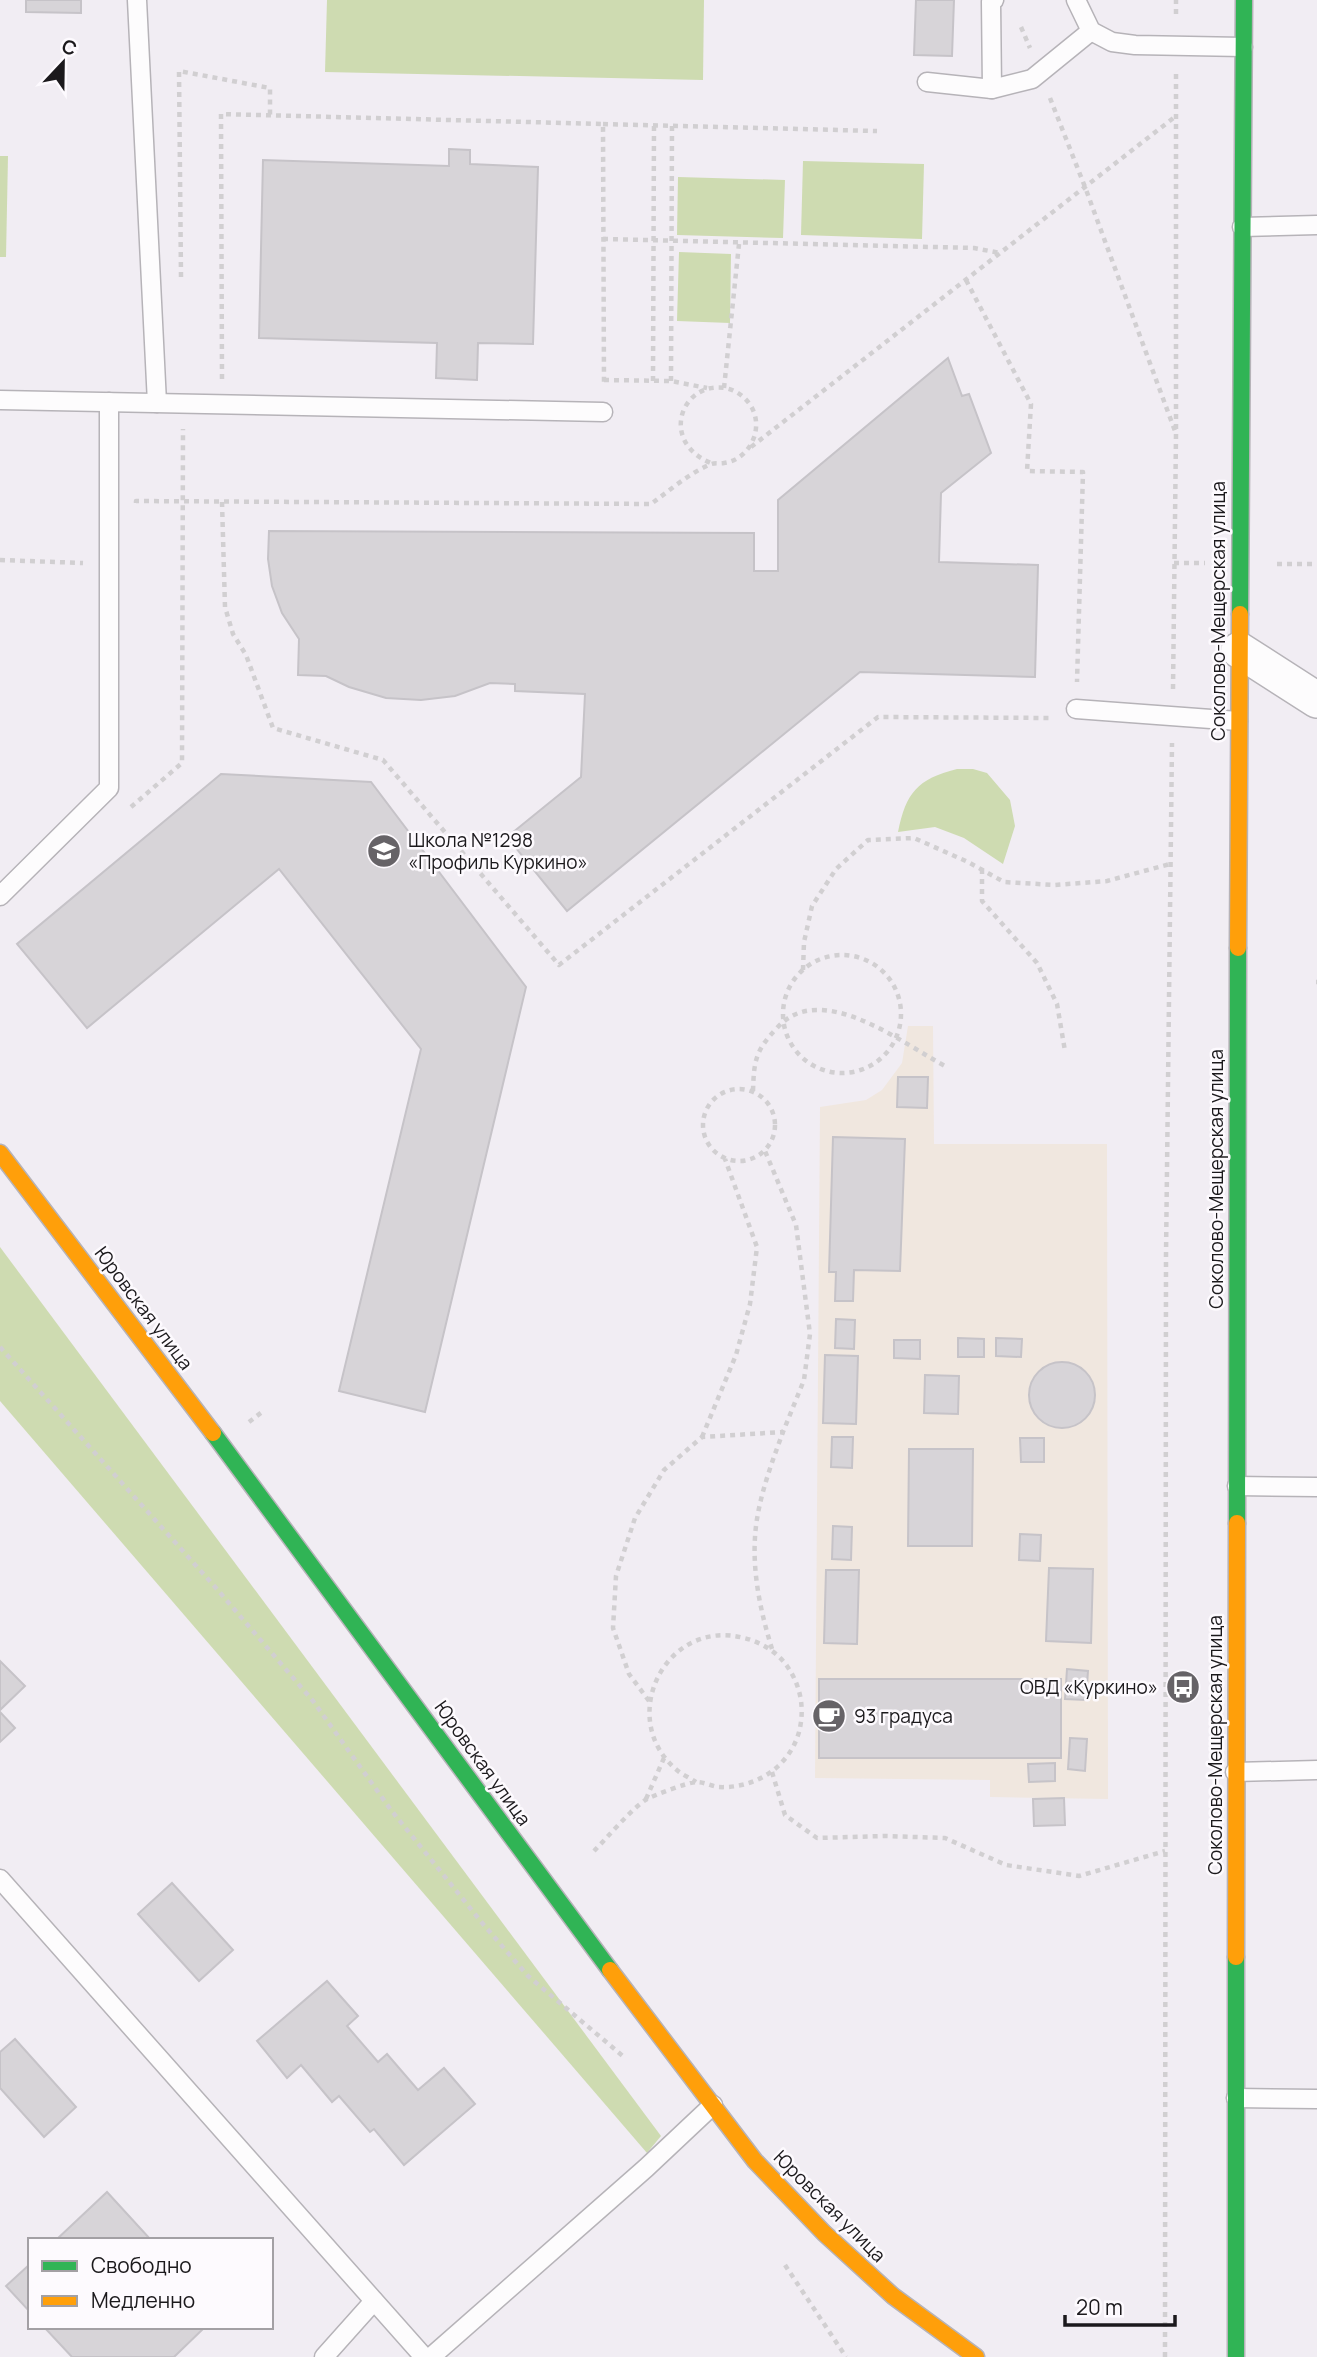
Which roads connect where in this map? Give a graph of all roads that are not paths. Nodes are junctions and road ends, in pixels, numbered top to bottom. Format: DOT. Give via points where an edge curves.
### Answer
graph roads {
  1 [pos="137,0"];
  2 [pos="994,0"];
  3 [pos="1076,0"];
  4 [pos="1244,0"];
  5 [pos="1091,31"];
  6 [pos="1243,47"];
  7 [pos="927,82"];
  8 [pos="992,89"];
  9 [pos="1317,225"];
  10 [pos="1242,227"];
  11 [pos="0,400"];
  12 [pos="109,402"];
  13 [pos="157,403"];
  14 [pos="603,412"];
  15 [pos="1238,650"];
  16 [pos="1317,700"];
  17 [pos="1076,709"];
  18 [pos="1238,721"];
  19 [pos="0,896"];
  20 [pos="0,1153"];
  21 [pos="1237,1486"];
  22 [pos="1317,1487"];
  23 [pos="1317,1770"];
  24 [pos="1235,1772"];
  25 [pos="0,1879"];
  26 [pos="1236,2098"];
  27 [pos="1317,2099"];
  28 [pos="713,2105"];
  29 [pos="374,2301"];
  30 [pos="324,2357"];
  31 [pos="424,2357"];
  32 [pos="431,2357"];
  33 [pos="976,2357"];
  34 [pos="1236,2357"];
  1 -- 13 [label="lane"];
  2 -- 8 [label="lane"];
  3 -- 5 [label="lane"];
  4 -- 6 [label="street, Соколово-Мещерская улица"];
  5 -- 6 [label="lane" via="1112,42 1135,45"];
  5 -- 8 [label="lane" via="1032,79"];
  6 -- 10 [label="street, Соколово-Мещерская улица"];
  7 -- 8 [label="lane"];
  9 -- 10 [label="lane"];
  10 -- 15 [label="street, Соколово-Мещерская улица"];
  11 -- 12 [label="lane"];
  12 -- 13 [label="lane"];
  12 -- 19 [label="lane" via="109,788"];
  13 -- 14 [label="lane"];
  15 -- 16 [label="street"];
  15 -- 18 [label="street, Соколово-Мещерская улица"];
  17 -- 18 [label="lane"];
  18 -- 21 [label="street, Соколово-Мещерская улица"];
  20 -- 28 [label="street, Юровская улица"];
  21 -- 22 [label="lane"];
  21 -- 24 [label="street, Соколово-Мещерская улица"];
  23 -- 24 [label="lane"];
  24 -- 26 [label="street, Соколово-Мещерская улица"];
  25 -- 29 [label="lane"];
  26 -- 27 [label="lane"];
  26 -- 34 [label="street, Соколово-Мещерская улица"];
  28 -- 32 [label="lane"];
  28 -- 33 [label="street, Юровская улица" via="755,2161 824,2233 893,2296"];
  29 -- 30 [label="lane"];
  29 -- 31 [label="lane"];
}
